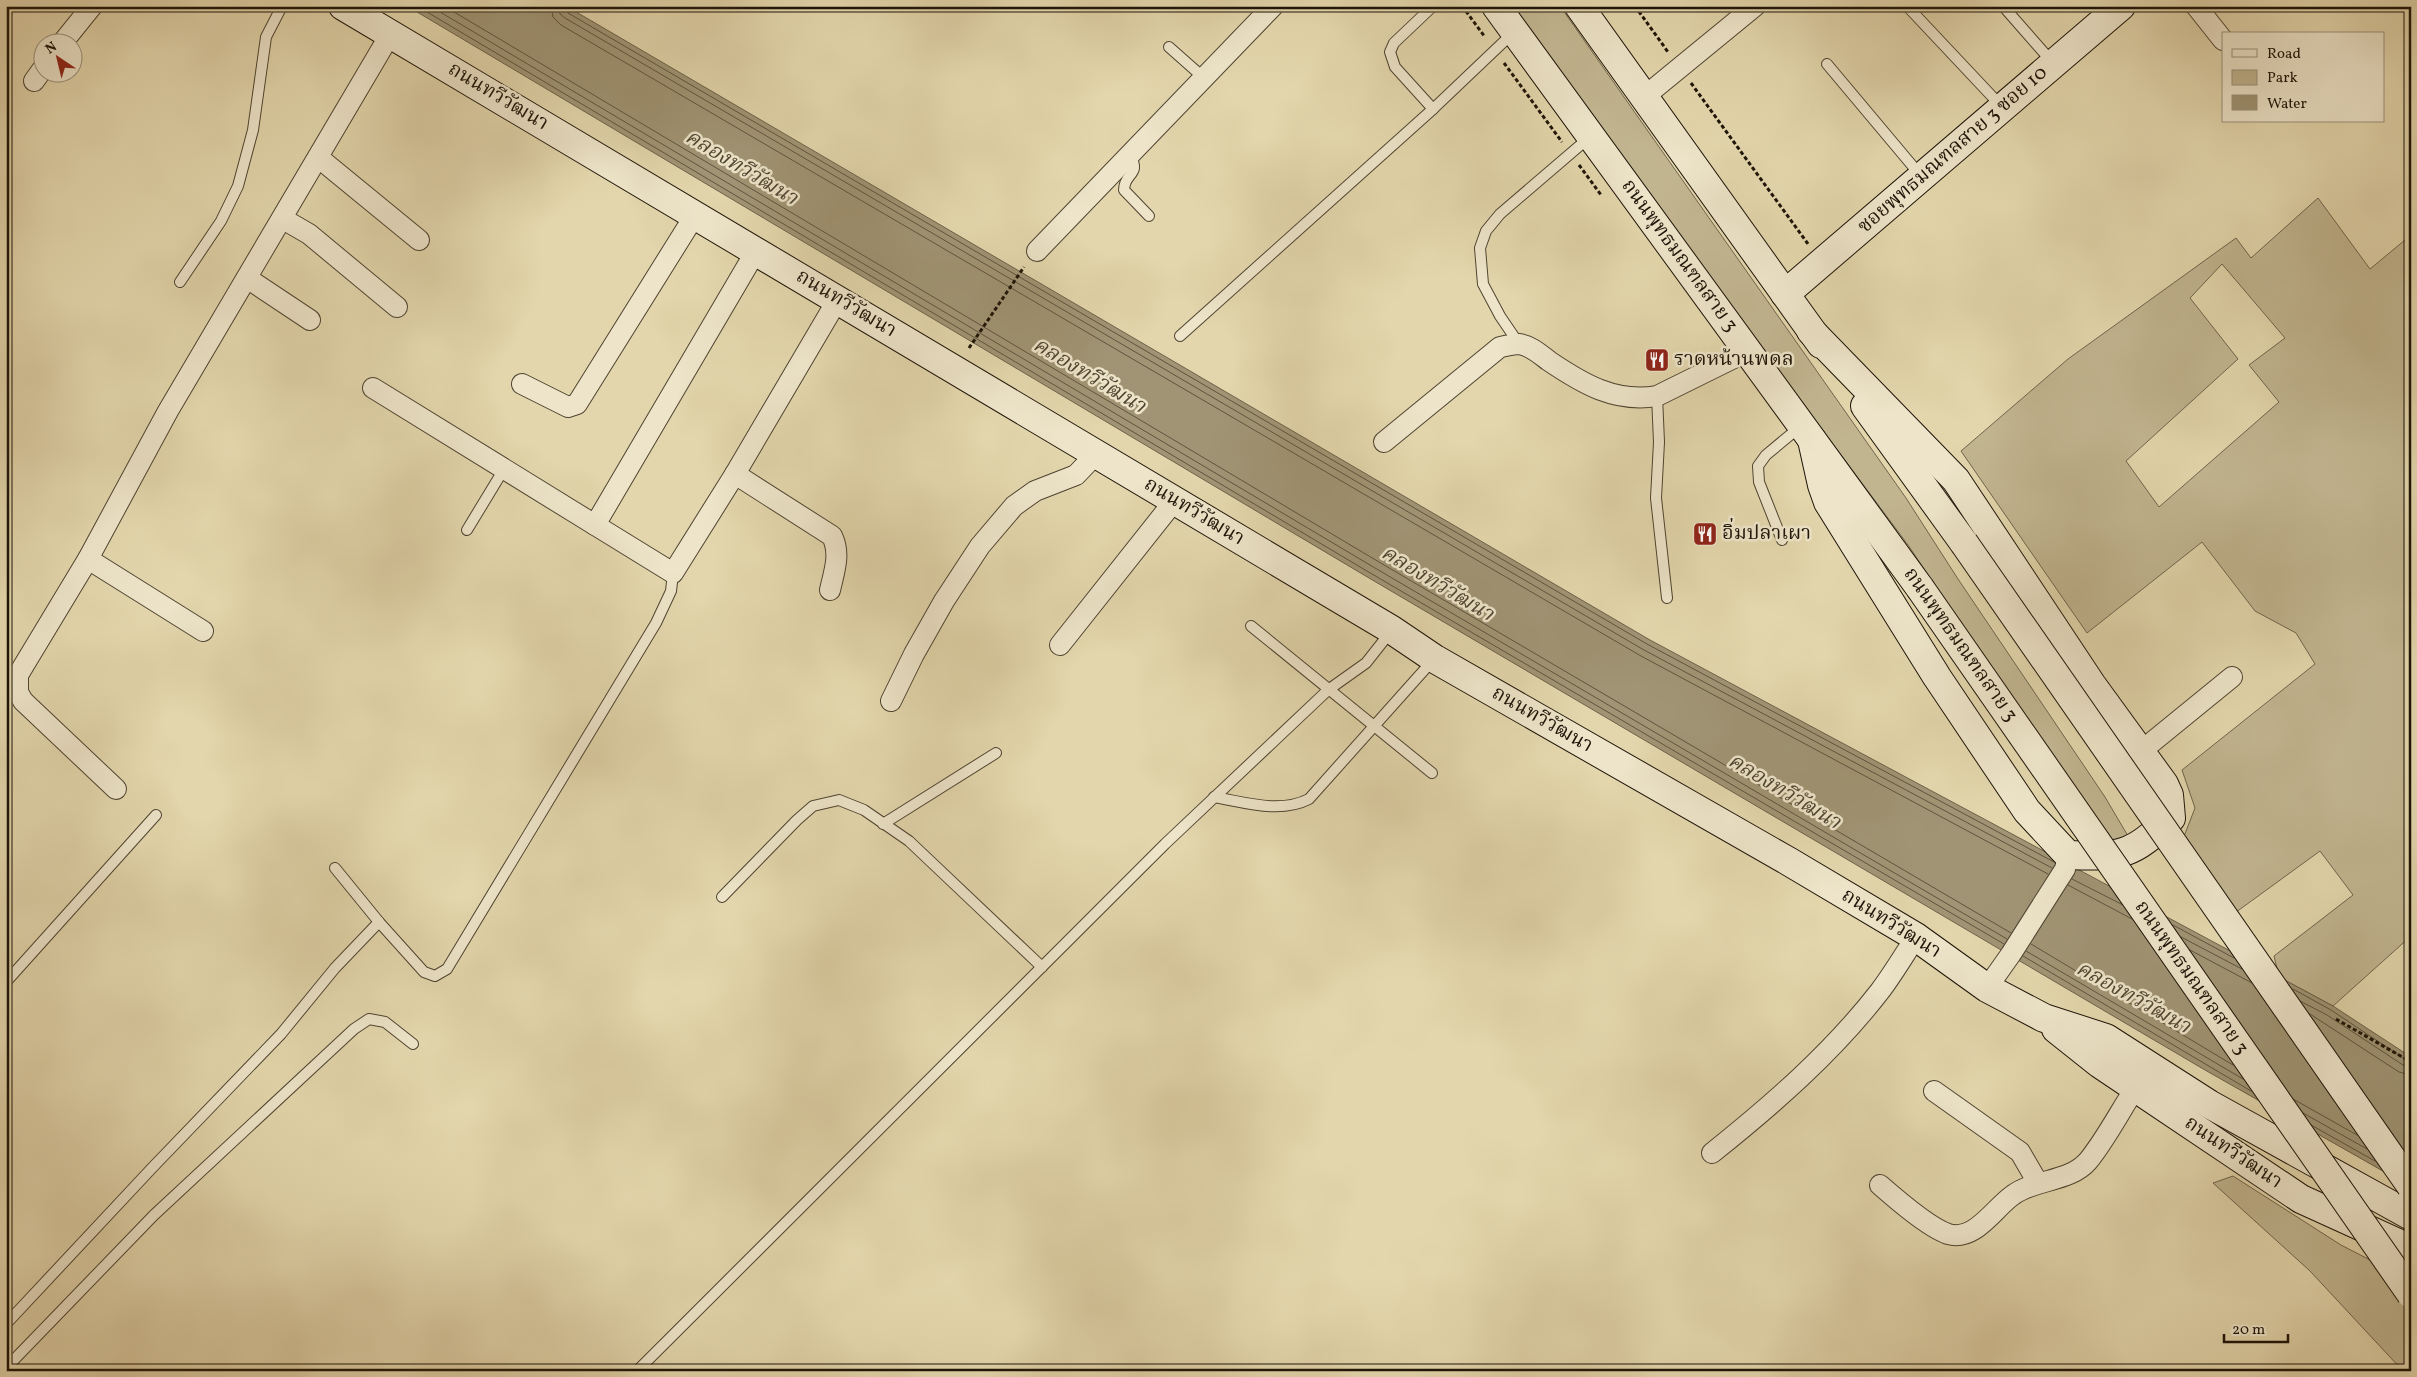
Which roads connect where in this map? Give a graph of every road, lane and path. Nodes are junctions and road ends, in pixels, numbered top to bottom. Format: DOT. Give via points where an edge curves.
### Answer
graph roads {
  1 [pos="92,6"];
  2 [pos="282,6"];
  3 [pos="343,6"];
  4 [pos="1274,6"];
  5 [pos="1433,6"];
  6 [pos="1496,6"];
  7 [pos="1579,6"];
  8 [pos="1635,6"];
  9 [pos="1755,6"];
  10 [pos="1908,6"];
  11 [pos="2003,6"];
  12 [pos="2121,6"];
  13 [pos="2196,6"];
  14 [pos="1514,31"];
  15 [pos="72,32"];
  16 [pos="391,33"];
  17 [pos="2222,39"];
  18 [pos="1169,46"];
  19 [pos="1827,64"];
  20 [pos="2054,64"];
  21 [pos="1680,68"];
  22 [pos="1204,78"];
  23 [pos="1644,97"];
  24 [pos="2002,108"];
  25 [pos="1434,109"];
  26 [pos="1591,136"];
  27 [pos="1130,155"];
  28 [pos="319,158"];
  29 [pos="1921,177"];
  30 [pos="695,215"];
  31 [pos="1150,216"];
  32 [pos="283,219"];
  33 [pos="419,240"];
  34 [pos="756,251"];
  35 [pos="1033,256"];
  36 [pos="1822,262"];
  37 [pos="246,278"];
  38 [pos="180,282"];
  39 [pos="1785,294"];
  40 [pos="838,299"];
  41 [pos="397,307"];
  42 [pos="310,320"];
  43 [pos="1812,331"];
  44 [pos="1180,336"];
  45 [pos="1519,344"];
  46 [pos="969,348"];
  47 [pos="1748,351"];
  48 [pos="522,384"];
  49 [pos="373,388"];
  50 [pos="1657,396"];
  51 [pos="1807,433"];
  52 [pos="1384,442"];
  53 [pos="1097,453"];
  54 [pos="504,469"];
  55 [pos="735,474"];
  56 [pos="1175,500"];
  57 [pos="595,525"];
  58 [pos="467,530"];
  59 [pos="1782,540"];
  60 [pos="88,559"];
  61 [pos="673,573"];
  62 [pos="830,590"];
  63 [pos="1667,598"];
  64 [pos="1251,626"];
  65 [pos="1392,630"];
  66 [pos="203,631"];
  67 [pos="1060,645"];
  68 [pos="1435,658"];
  69 [pos="2232,677"];
  70 [pos="1328,690"];
  71 [pos="891,700"];
  72 [pos="1374,726"];
  73 [pos="2140,752"];
  74 [pos="996,753"];
  75 [pos="1432,773"];
  76 [pos="116,789"];
  77 [pos="1214,797"];
  78 [pos="156,815"];
  79 [pos="883,824"];
  80 [pos="2066,862"];
  81 [pos="335,868"];
  82 [pos="722,897"];
  83 [pos="379,922"];
  84 [pos="1916,937"];
  85 [pos="1042,967"];
  86 [pos="6,982"];
  87 [pos="1987,988"];
  88 [pos="2044,1018"];
  89 [pos="2336,1019"];
  90 [pos="413,1044"];
  91 [pos="2411,1062"];
  92 [pos="2136,1088"];
  93 [pos="1934,1091"];
  94 [pos="1712,1153"];
  95 [pos="2038,1183"];
  96 [pos="1880,1185"];
  97 [pos="2411,1186"];
  98 [pos="2411,1216"];
  99 [pos="2411,1249"];
  100 [pos="2411,1294"];
  101 [pos="6,1324"];
  102 [pos="6,1368"];
  103 [pos="637,1371"];
  1 -- 15 [label="street"];
  2 -- 38 [label="lane" via="266,37 253,130 238,186 222,221"];
  3 -- 16 [label="main road, ถนนทวีวัฒนา"];
  4 -- 22 [label="street"];
  5 -- 25 [label="lane" via="1394,44 1390,52 1395,67"];
  6 -- 14 [label="main road, ถนนพุทธมณฑลสาย 3"];
  7 -- 23 [label="main road"];
  8 -- 21 [label="path"];
  9 -- 21 [label="street"];
  10 -- 24 [label="lane"];
  11 -- 20 [label="lane"];
  12 -- 20 [label="main road, ซอยพุทธมณฑลสาย 3 ซอย 10"];
  13 -- 17 [label="street"];
  14 -- 25 [label="lane"];
  14 -- 26 [label="main road, ถนนพุทธมณฑลสาย 3"];
  16 -- 28 [label="street"];
  16 -- 30 [label="main road, ถนนทวีวัฒนา"];
  18 -- 22 [label="lane"];
  19 -- 29 [label="lane"];
  20 -- 24 [label="main road, ซอยพุทธมณฑลสาย 3 ซอย 10"];
  21 -- 23 [label="street"];
  21 -- 36 [label="path"];
  22 -- 27 [label="street"];
  23 -- 39 [label="main road"];
  24 -- 29 [label="main road, ซอยพุทธมณฑลสาย 3 ซอย 10"];
  25 -- 44 [label="lane"];
  26 -- 45 [label="lane" via="1500,214 1486,231 1480,248 1483,284"];
  26 -- 47 [label="main road, ถนนพุทธมณฑลสาย 3"];
  27 -- 31 [label="lane" via="1135,164 1134,171 1124,184 1124,190"];
  27 -- 35 [label="street"];
  28 -- 32 [label="street"];
  28 -- 33 [label="street"];
  29 -- 36 [label="main road, ซอยพุทธมณฑลสาย 3 ซอย 10"];
  30 -- 34 [label="main road, ถนนทวีวัฒนา"];
  30 -- 48 [label="street" via="577,404 568,407"];
  32 -- 37 [label="street"];
  32 -- 41 [label="street" via="316,240"];
  34 -- 40 [label="main road, ถนนทวีวัฒนา"];
  34 -- 57 [label="street"];
  35 -- 46 [label="path"];
  36 -- 39 [label="main road, ซอยพุทธมณฑลสาย 3 ซอย 10"];
  37 -- 42 [label="street"];
  37 -- 60 [label="street"];
  39 -- 43 [label="main road"];
  40 -- 53 [label="main road, ถนนทวีวัฒนา"];
  40 -- 55 [label="street"];
  43 -- 73 [label="main road" via="1956,480"];
  43 -- 97 [label="main road, bridge" via="1964,543"];
  45 -- 50 [label="street" via="1582,384 1616,395"];
  45 -- 52 [label="street" via="1500,347"];
  47 -- 50 [label="street"];
  47 -- 51 [label="main road, ถนนพุทธมณฑลสาย 3"];
  49 -- 54 [label="street"];
  50 -- 63 [label="lane" via="1656,498"];
  51 -- 59 [label="lane" via="1766,455 1758,466 1759,482"];
  51 -- 80 [label="main road" via="1822,485 1834,510 1936,676 2027,811"];
  51 -- 100 [label="main road, ถนนพุทธมณฑลสาย 3, bridge" via="1920,588"];
  53 -- 56 [label="main road, ถนนทวีวัฒนา"];
  53 -- 71 [label="street" via="1076,475 1035,491 1014,506 980,546 944,601"];
  54 -- 57 [label="street"];
  54 -- 58 [label="lane"];
  55 -- 61 [label="street"];
  55 -- 62 [label="street" via="832,536 838,556"];
  56 -- 65 [label="main road, ถนนทวีวัฒนา"];
  56 -- 67 [label="street"];
  57 -- 61 [label="street"];
  60 -- 66 [label="street"];
  60 -- 76 [label="street" via="18,675 18,692 46,724"];
  61 -- 83 [label="lane" via="671,591 656,623 447,969 435,976 424,972"];
  64 -- 70 [label="lane"];
  65 -- 68 [label="main road, ถนนทวีวัฒนา"];
  65 -- 70 [label="lane" via="1366,663"];
  68 -- 72 [label="lane"];
  68 -- 84 [label="main road, ถนนทวีวัฒนา"];
  69 -- 73 [label="street"];
  70 -- 72 [label="lane"];
  70 -- 77 [label="lane"];
  72 -- 75 [label="lane"];
  72 -- 77 [label="lane" via="1309,799 1297,805 1280,807"];
  73 -- 80 [label="main road" via="2169,795 2172,818 2131,851"];
  74 -- 79 [label="lane"];
  77 -- 85 [label="lane"];
  78 -- 86 [label="lane"];
  79 -- 82 [label="lane" via="864,810 839,800 813,806"];
  79 -- 85 [label="lane" via="909,841"];
  80 -- 87 [label="street"];
  81 -- 83 [label="lane"];
  83 -- 101 [label="lane" via="335,968 281,1034"];
  84 -- 87 [label="main road, ถนนทวีวัฒนา"];
  84 -- 94 [label="street" via="1880,990 1847,1029 1764,1112"];
  85 -- 103 [label="lane"];
  87 -- 88 [label="main road, ถนนทวีวัฒนา"];
  88 -- 92 [label="main road, ถนนทวีวัฒนา" via="2100,1064"];
  88 -- 98 [label="main road, ถนนทวีวัฒนา" via="2106,1038 2208,1104"];
  89 -- 91 [label="path"];
  90 -- 102 [label="lane" via="386,1022 369,1019 354,1029 154,1215"];
  92 -- 95 [label="street" via="2087,1162 2064,1176"];
  92 -- 99 [label="main road, ถนนทวีวัฒนา" via="2301,1199"];
  93 -- 95 [label="street" via="2020,1152"];
  95 -- 96 [label="street" via="2026,1186 2011,1196 1972,1232 1948,1234 1910,1211"];
}
